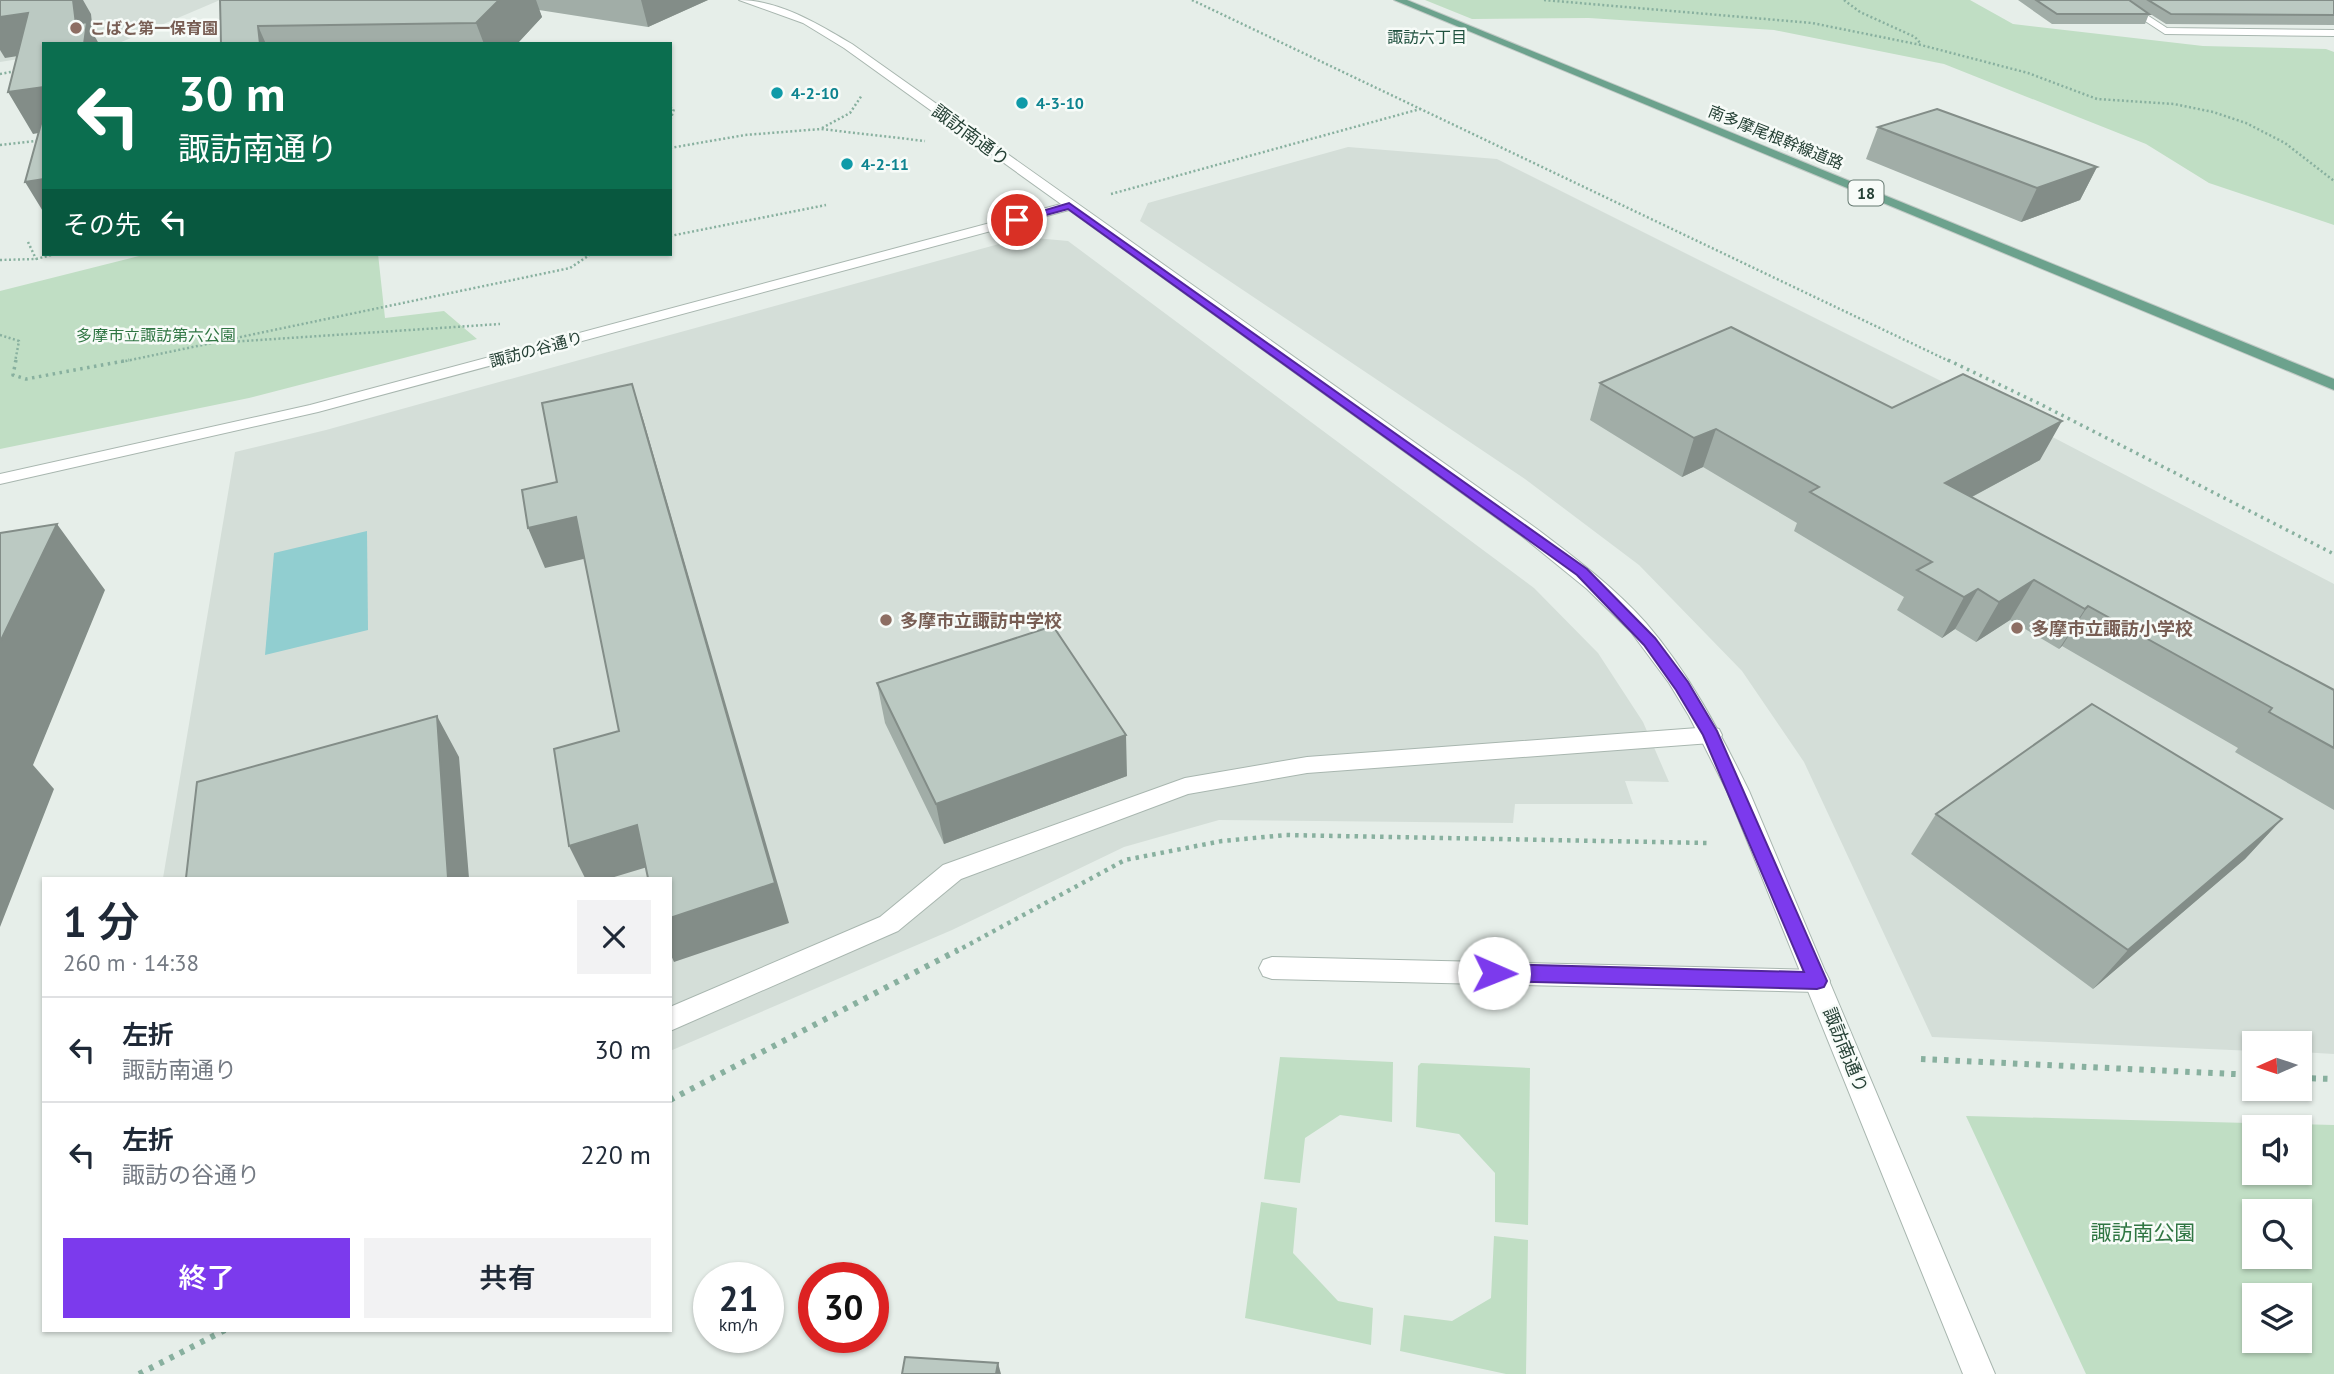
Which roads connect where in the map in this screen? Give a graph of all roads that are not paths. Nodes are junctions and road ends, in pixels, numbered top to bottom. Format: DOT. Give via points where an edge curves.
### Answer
graph roads {
  1 [pos="744,0"];
  2 [pos="1399,0"];
  3 [pos="2118,0"];
  4 [pos="2334,33"];
  5 [pos="1069,206"];
  6 [pos="2334,385"];
  7 [pos="0,479"];
  8 [pos="1711,735"];
  9 [pos="1272,968"];
  10 [pos="1817,981"];
  11 [pos="672,1018"];
  12 [pos="1979,1374"];
  1 -- 5 [label="street, 諏訪南通り" via="806,21 848,46"];
  2 -- 6 [label="main road, 南多摩尾根幹線道路 / 18"];
  3 -- 4 [label="street" via="2165,31"];
  5 -- 7 [label="street, 諏訪の谷通り" via="312,410"];
  5 -- 8 [label="street, 諏訪南通り" via="1582,572 1650,641"];
  8 -- 10 [label="street, 諏訪南通り"];
  8 -- 11 [label="street" via="1307,765 1185,786 952,872 888,924"];
  9 -- 10 [label="street"];
  10 -- 12 [label="street, 諏訪南通り"];
}
